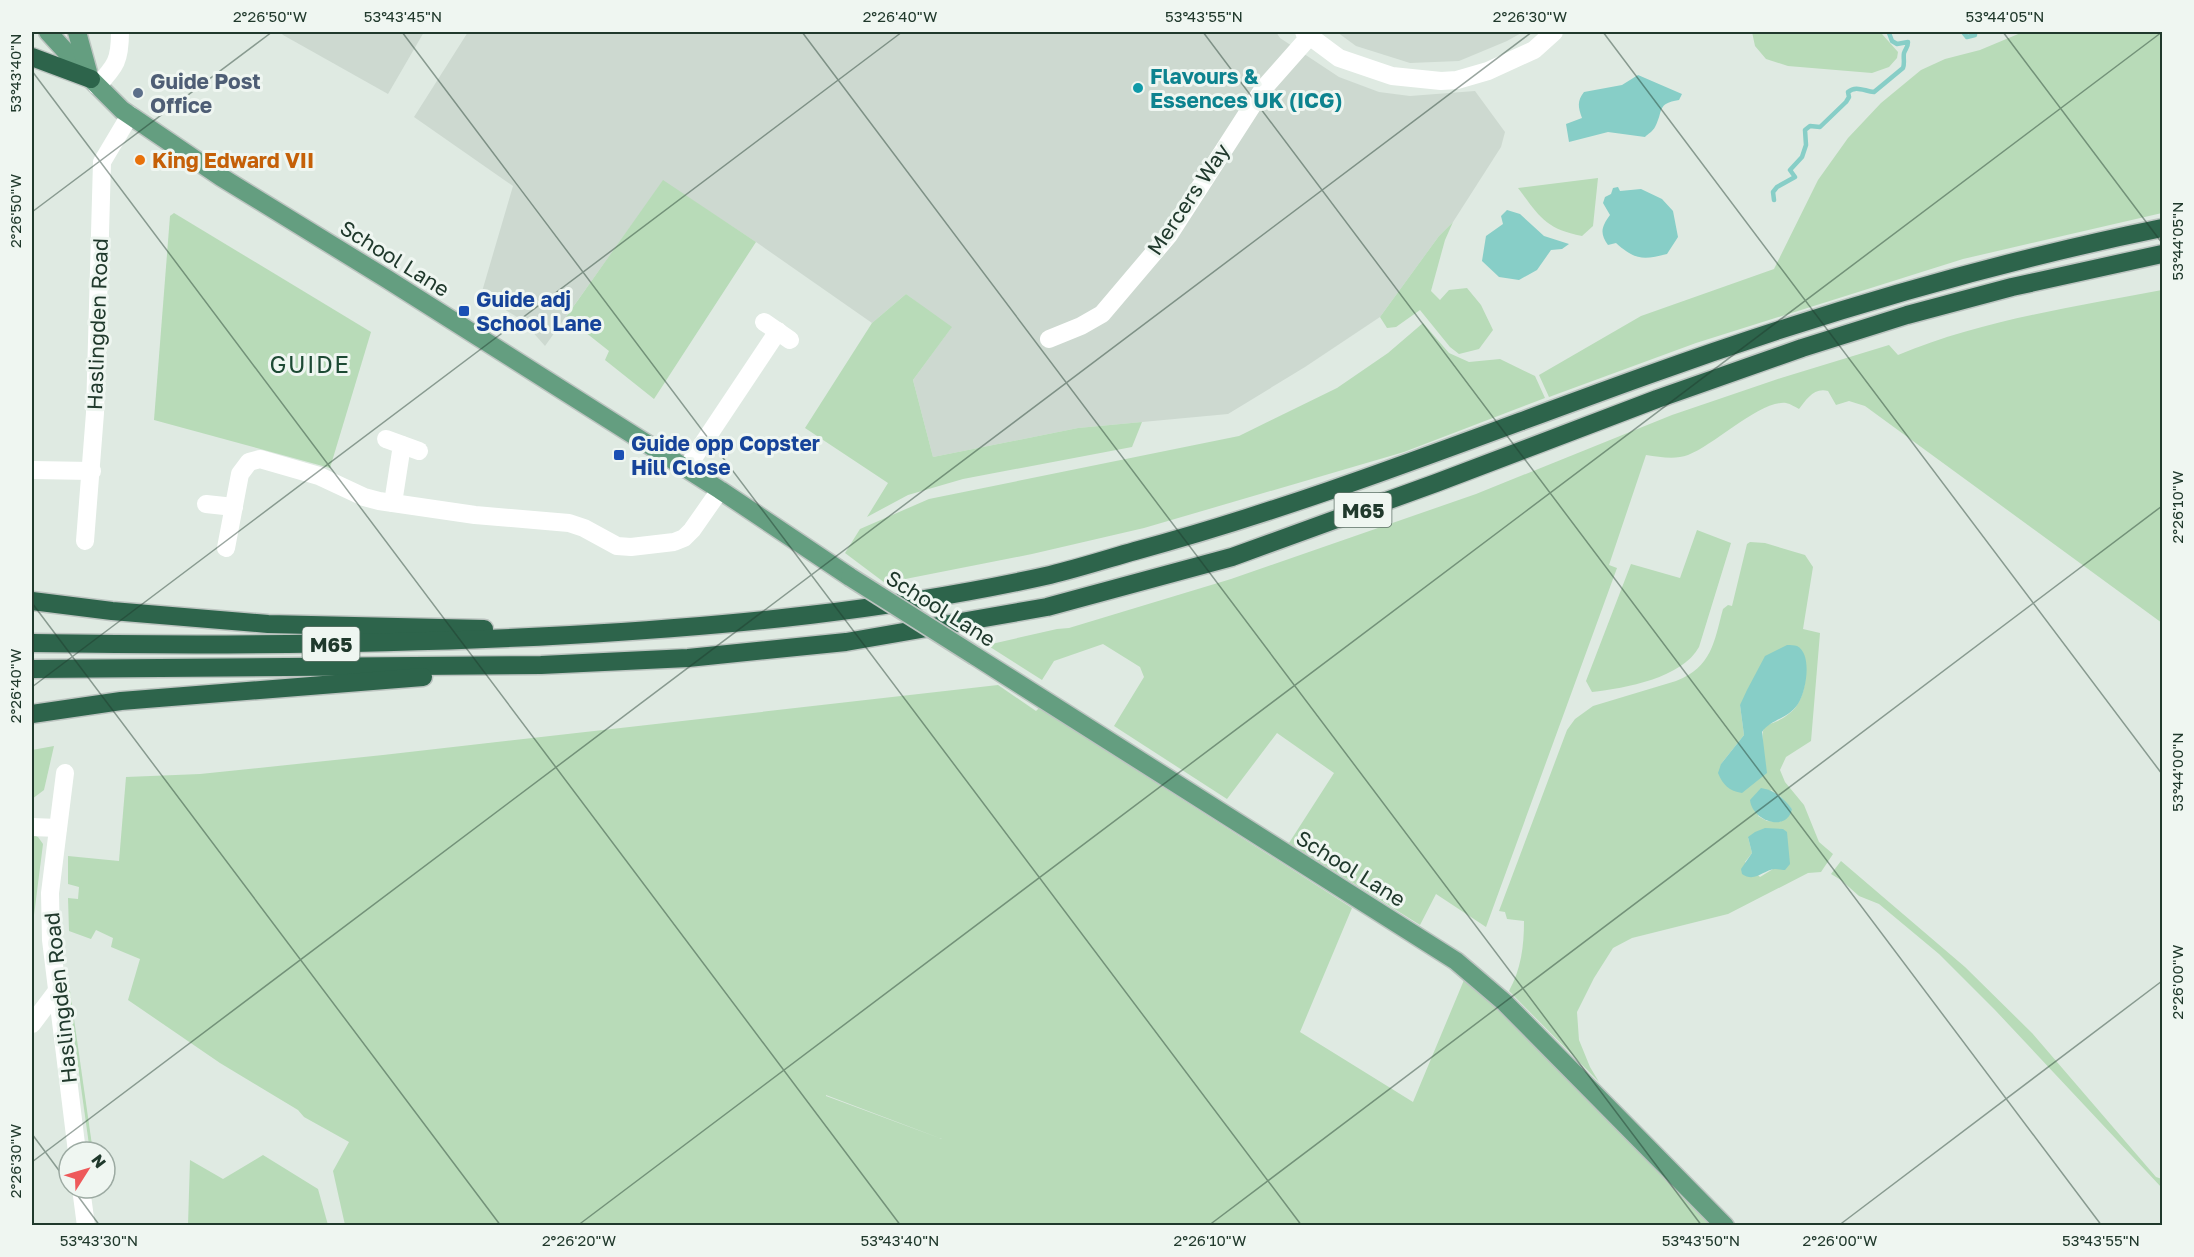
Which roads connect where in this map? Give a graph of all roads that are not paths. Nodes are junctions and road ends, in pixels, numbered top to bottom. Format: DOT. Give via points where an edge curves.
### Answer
graph roads {
  1 [pos="48,32"];
  2 [pos="120,32"];
  3 [pos="1554,32"];
  4 [pos="76,34"];
  5 [pos="1307,34"];
  6 [pos="32,57"];
  7 [pos="94,83"];
  8 [pos="130,115"];
  9 [pos="2163,228"];
  10 [pos="2163,254"];
  11 [pos="777,331"];
  12 [pos="1049,339"];
  13 [pos="402,445"];
  14 [pos="686,469"];
  15 [pos="32,470"];
  16 [pos="92,471"];
  17 [pos="720,490"];
  18 [pos="393,503"];
  19 [pos="206,504"];
  20 [pos="234,507"];
  21 [pos="85,541"];
  22 [pos="226,548"];
  23 [pos="32,601"];
  24 [pos="630,632"];
  25 [pos="32,643"];
  26 [pos="541,665"];
  27 [pos="32,669"];
  28 [pos="32,714"];
  29 [pos="65,773"];
  30 [pos="32,826"];
  31 [pos="58,828"];
  32 [pos="57,992"];
  33 [pos="32,1024"];
  34 [pos="76,1140"];
  35 [pos="83,1200"];
  36 [pos="86,1226"];
  37 [pos="1725,1226"];
  1 -- 7 [label="main road, School Lane"];
  2 -- 7 [label="street" via="116,64"];
  3 -- 5 [label="street" via="1534,50 1488,71 1441,81 1381,73 1339,58"];
  4 -- 7 [label="main road"];
  5 -- 12 [label="street, Mercers Way" via="1263,89 1169,235 1102,314"];
  6 -- 7 [label="highway"];
  7 -- 8 [label="main road, School Lane"];
  8 -- 14 [label="main road, School Lane" via="221,177"];
  8 -- 16 [label="street, Haslingden Road" via="102,162"];
  9 -- 24 [label="highway, M65" via="1995,265 1816,317 1306,500 1210,531 1051,574 920,600 723,625"];
  10 -- 26 [label="highway, M65" via="2012,287 1802,348 1242,553 1105,593 846,642 688,658"];
  11 -- 14 [label="street"];
  13 -- 18 [label="street"];
  14 -- 17 [label="main road, School Lane"];
  15 -- 16 [label="street"];
  16 -- 21 [label="street, Haslingden Road"];
  17 -- 18 [label="street" via="684,538 631,547 617,546 569,523"];
  17 -- 37 [label="main road, School Lane, bridge" via="850,577 1456,961 1504,1002"];
  18 -- 20 [label="street" via="371,499 319,476 260,459 249,462 242,470"];
  19 -- 20 [label="street"];
  20 -- 22 [label="street"];
  23 -- 24 [label="highway" via="268,624"];
  24 -- 25 [label="highway, M65" via="295,645"];
  26 -- 27 [label="highway, M65"];
  26 -- 28 [label="highway" via="121,701"];
  29 -- 31 [label="street, Haslingden Road"];
  30 -- 31 [label="street"];
  31 -- 32 [label="street, Haslingden Road" via="50,893"];
  32 -- 33 [label="street"];
  32 -- 34 [label="street, Haslingden Road"];
  35 -- 36 [label="street"];
}
